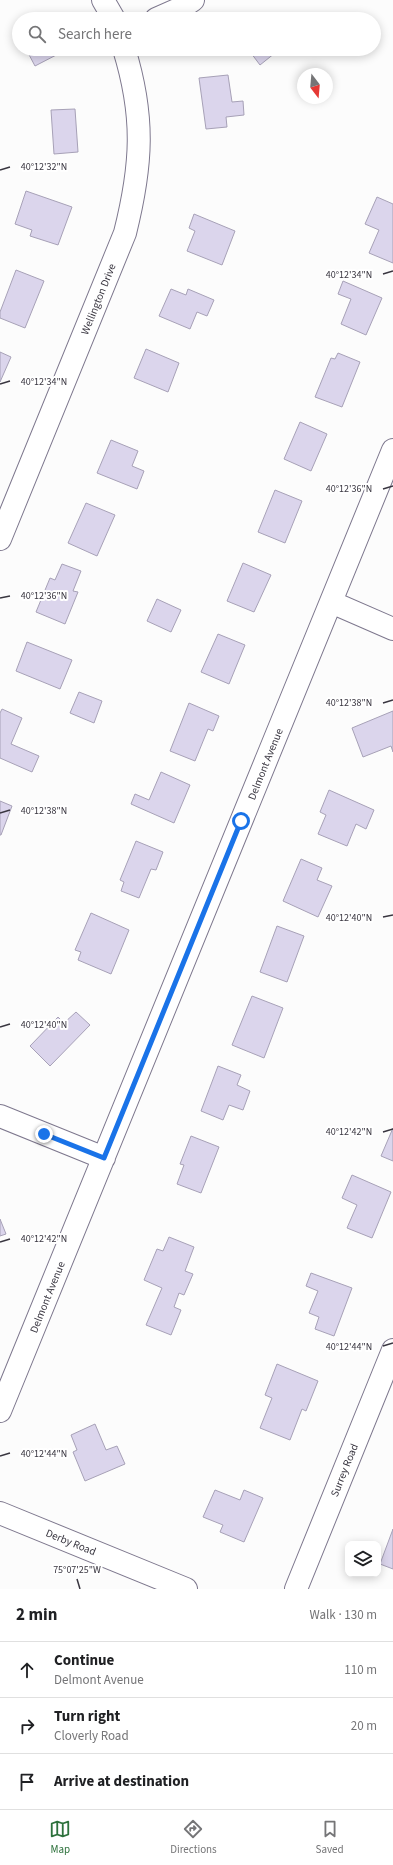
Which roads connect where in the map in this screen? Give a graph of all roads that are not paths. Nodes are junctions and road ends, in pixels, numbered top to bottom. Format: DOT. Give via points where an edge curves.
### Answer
graph roads {
  1 [pos="104,0"];
  2 [pos="193,0"];
  3 [pos="110,12"];
  4 [pos="172,12"];
  5 [pos="126,56"];
  6 [pos="393,450"];
  7 [pos="0,539"];
  8 [pos="331,602"];
  9 [pos="393,629"];
  10 [pos="0,1116"];
  11 [pos="104,1158"];
  12 [pos="393,1350"];
  13 [pos="0,1411"];
  14 [pos="0,1513"];
  15 [pos="186,1589"];
  16 [pos="296,1589"];
  1 -- 3 [label="street"];
  2 -- 4 [label="street"];
  5 -- 7 [label="street, Wellington Drive" via="139,115 140,155 135,195 125,233"];
  6 -- 8 [label="street, Delmont Avenue"];
  8 -- 9 [label="street"];
  8 -- 11 [label="street, Delmont Avenue"];
  10 -- 11 [label="street"];
  11 -- 13 [label="street, Delmont Avenue"];
  12 -- 16 [label="street, Surrey Road"];
  14 -- 15 [label="street, Derby Road"];
}
